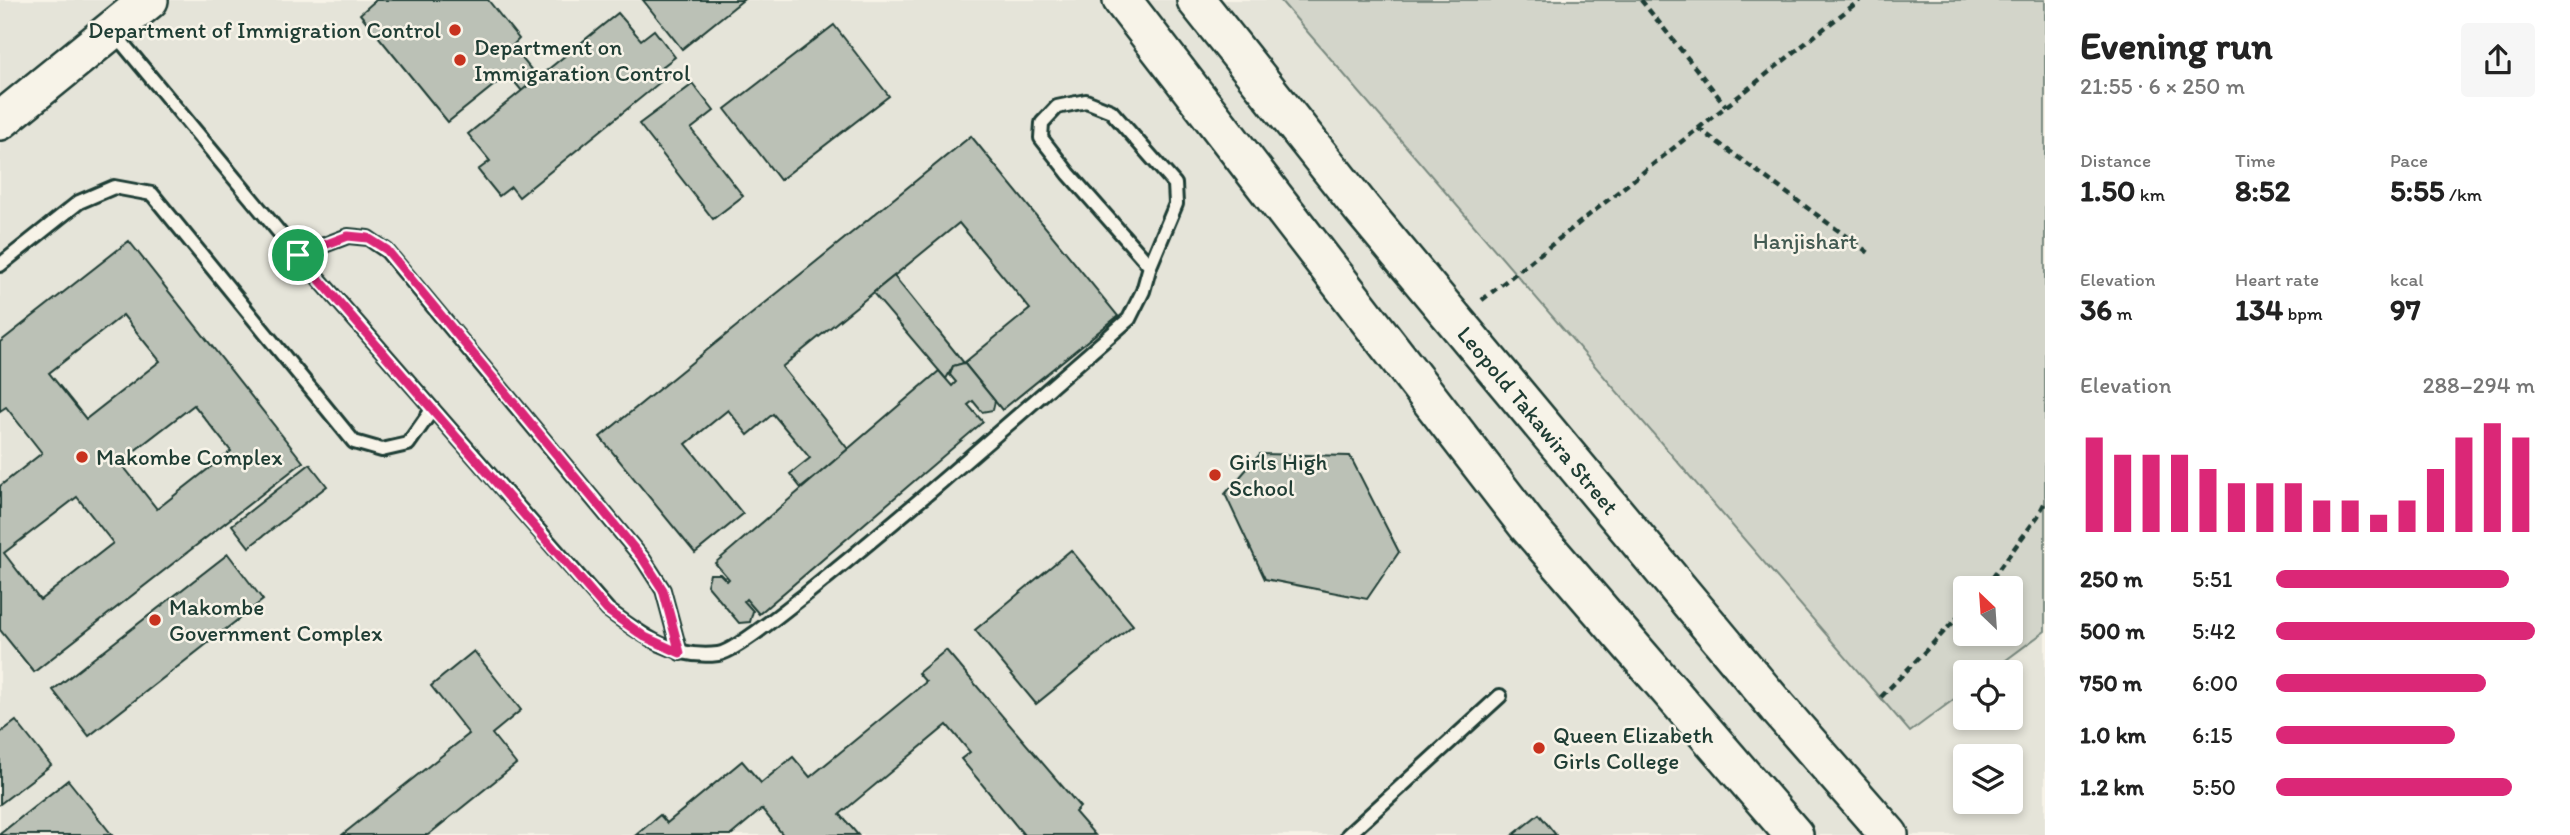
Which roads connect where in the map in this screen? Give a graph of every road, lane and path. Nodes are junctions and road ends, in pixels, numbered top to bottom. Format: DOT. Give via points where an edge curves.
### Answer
graph roads {
  1 [pos="149,0"];
  2 [pos="1122,0"];
  3 [pos="1196,0"];
  4 [pos="1641,0"];
  5 [pos="1860,0"];
  6 [pos="112,30"];
  7 [pos="1726,106"];
  8 [pos="0,121"];
  9 [pos="1698,128"];
  10 [pos="1869,253"];
  11 [pos="298,255"];
  12 [pos="0,265"];
  13 [pos="1150,266"];
  14 [pos="1457,321"];
  15 [pos="432,410"];
  16 [pos="2045,502"];
  17 [pos="1994,576"];
  18 [pos="1953,622"];
  19 [pos="680,653"];
  20 [pos="1500,696"];
  21 [pos="1881,697"];
  22 [pos="1349,835"];
  23 [pos="1794,835"];
  24 [pos="1889,835"];
  1 -- 6 [label="main road"];
  2 -- 23 [label="main road" via="1527,525"];
  3 -- 14 [label="main road, Leopold Takawira Street"];
  4 -- 7 [label="path"];
  5 -- 7 [label="path"];
  6 -- 8 [label="main road"];
  6 -- 11 [label="lane"];
  7 -- 9 [label="path"];
  9 -- 10 [label="path"];
  9 -- 14 [label="path"];
  11 -- 15 [label="lane"];
  11 -- 19 [label="lane" via="348,236 368,238 387,250 643,559 663,590"];
  12 -- 15 [label="lane" via="79,202 114,187 152,194 354,442 382,450 408,444"];
  13 -- 13 [label="lane" via="1176,204 1175,184 1111,111 1086,101 1057,107 1042,123 1041,138"];
  13 -- 19 [label="lane" via="1129,319 883,533 766,625 720,654"];
  14 -- 24 [label="main road, Leopold Takawira Street"];
  15 -- 19 [label="lane" via="607,610 645,637"];
  16 -- 17 [label="path"];
  18 -- 21 [label="path"];
  20 -- 22 [label="lane"];
}
